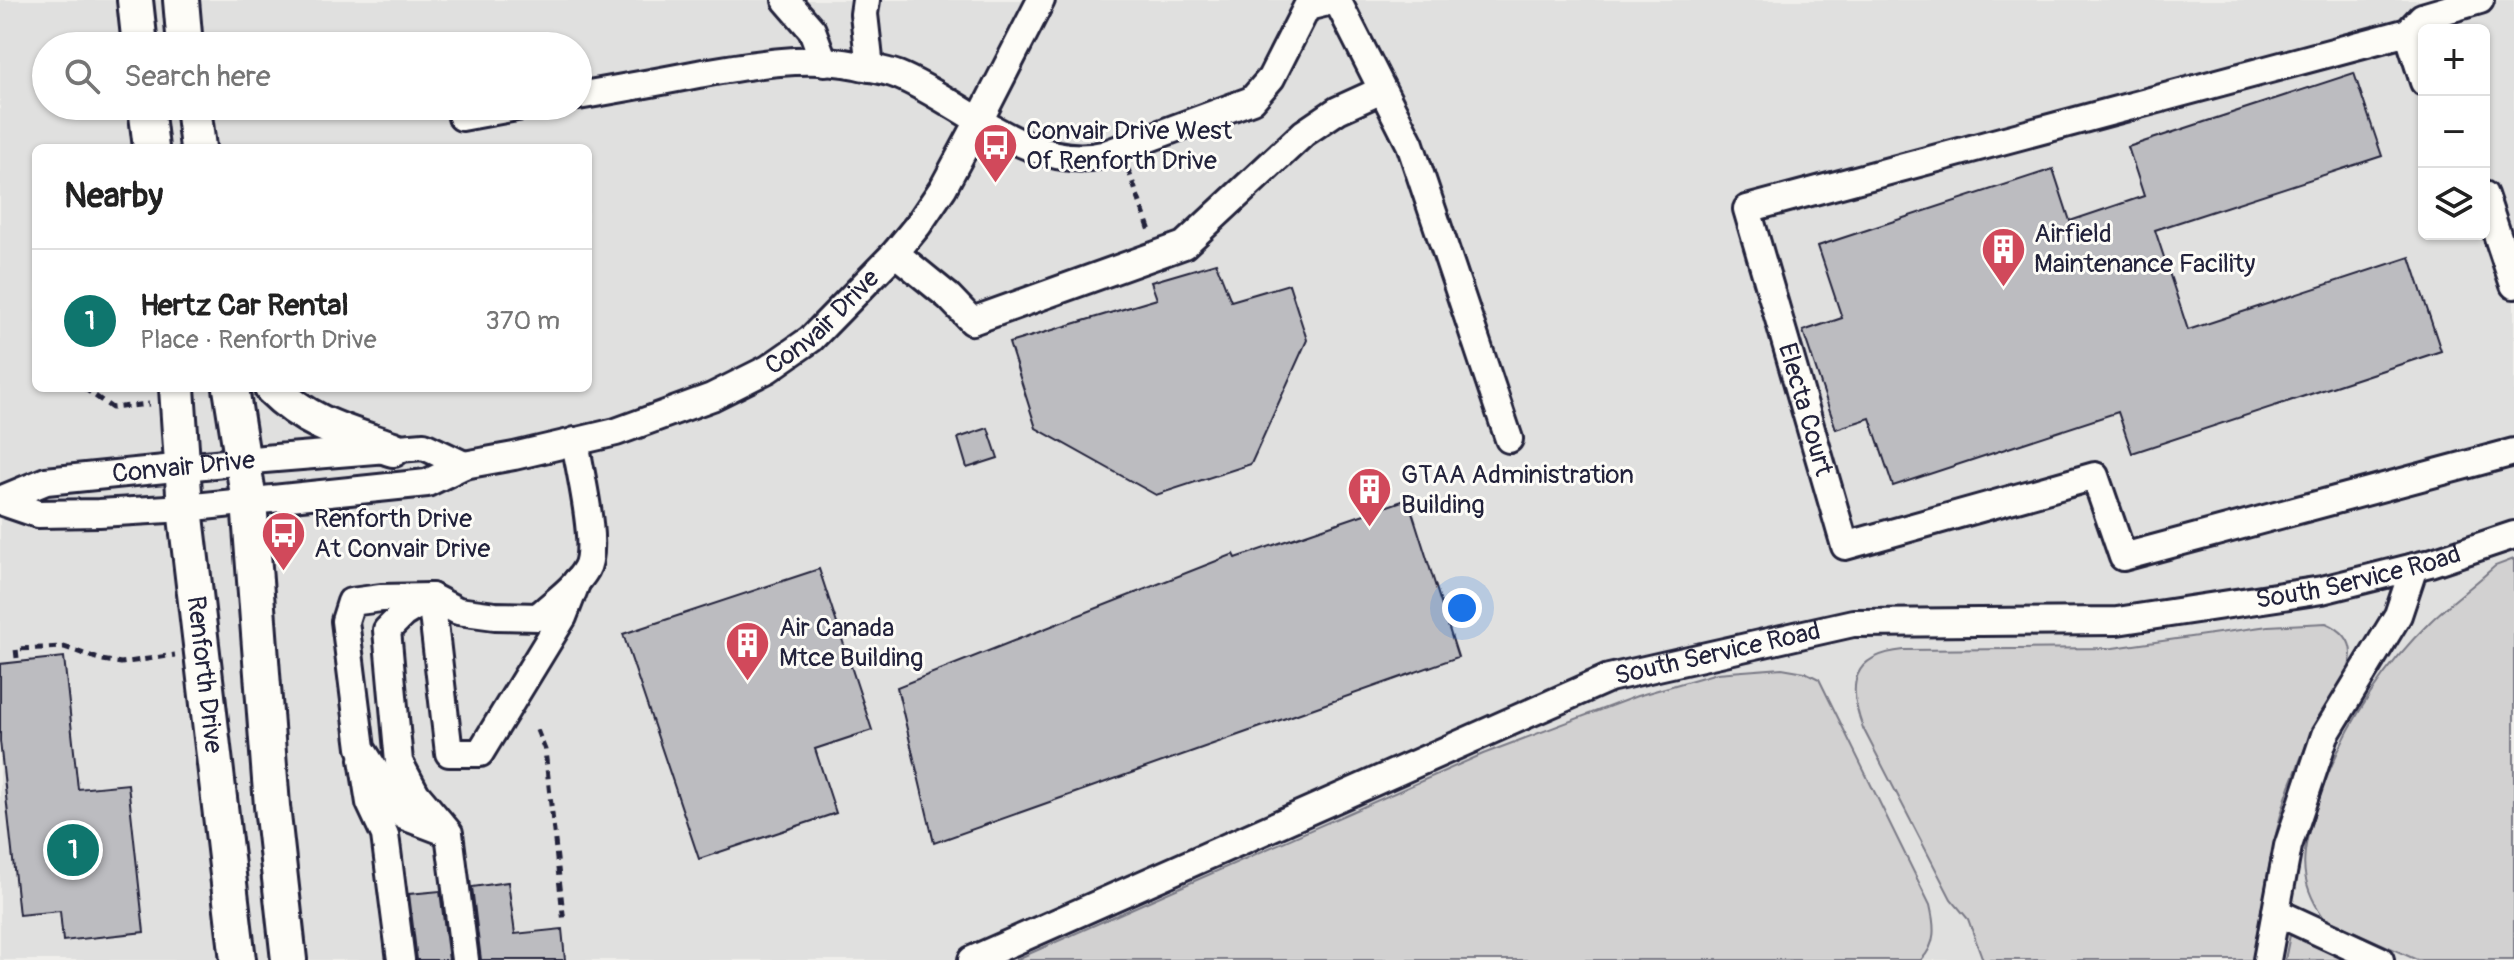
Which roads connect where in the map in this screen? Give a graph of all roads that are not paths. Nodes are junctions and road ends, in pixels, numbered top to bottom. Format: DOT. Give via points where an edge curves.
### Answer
graph roads {
  1 [pos="135,0"];
  2 [pos="181,0"];
  3 [pos="786,0"];
  4 [pos="866,0"];
  5 [pos="1041,0"];
  6 [pos="1337,0"];
  7 [pos="2480,0"];
  8 [pos="2415,24"];
  9 [pos="138,32"];
  10 [pos="184,32"];
  11 [pos="2418,43"];
  12 [pos="824,62"];
  13 [pos="870,68"];
  14 [pos="1382,90"];
  15 [pos="592,94"];
  16 [pos="148,120"];
  17 [pos="195,120"];
  18 [pos="979,121"];
  19 [pos="151,144"];
  20 [pos="198,144"];
  21 [pos="2490,213"];
  22 [pos="895,253"];
  23 [pos="2514,285"];
  24 [pos="232,392"];
  25 [pos="276,392"];
  26 [pos="163,396"];
  27 [pos="1509,439"];
  28 [pos="575,441"];
  29 [pos="393,449"];
  30 [pos="2514,452"];
  31 [pos="243,462"];
  32 [pos="464,465"];
  33 [pos="184,467"];
  34 [pos="0,501"];
  35 [pos="249,501"];
  36 [pos="185,508"];
  37 [pos="2514,535"];
  38 [pos="2414,567"];
  39 [pos="577,581"];
  40 [pos="431,597"];
  41 [pos="361,748"];
  42 [pos="449,833"];
  43 [pos="2276,912"];
  44 [pos="238,960"];
  45 [pos="289,960"];
  46 [pos="401,960"];
  47 [pos="465,960"];
  48 [pos="972,960"];
  49 [pos="2267,960"];
  50 [pos="2380,960"];
  1 -- 9 [label="main road"];
  2 -- 10 [label="main road"];
  3 -- 12 [label="street" via="812,30"];
  4 -- 13 [label="street"];
  5 -- 18 [label="street, Convair Drive"];
  6 -- 14 [label="street"];
  6 -- 18 [label="street" via="1307,7 1271,78 1252,100 1103,155 1059,158"];
  7 -- 8 [label="street"];
  8 -- 11 [label="street"];
  8 -- 30 [label="street, Electa Court" via="1747,209 1845,546 2095,476 2123,557"];
  12 -- 13 [label="street"];
  12 -- 15 [label="street" via="742,67"];
  13 -- 18 [label="street" via="896,74"];
  14 -- 22 [label="street" via="1304,133 1184,245 972,321"];
  14 -- 27 [label="street" via="1410,144"];
  16 -- 19 [label="main road"];
  17 -- 20 [label="main road"];
  18 -- 22 [label="street, Convair Drive" via="943,188"];
  21 -- 23 [label="street"];
  22 -- 28 [label="street, Convair Drive" via="811,339 768,369 712,397"];
  24 -- 31 [label="main road"];
  25 -- 29 [label="main road" via="313,420"];
  26 -- 33 [label="main road, Renforth Drive"];
  28 -- 32 [label="street, Convair Drive"];
  28 -- 39 [label="street" via="589,511 588,566"];
  29 -- 31 [label="street, Convair Drive"];
  29 -- 32 [label="street, Convair Drive" via="424,446"];
  31 -- 33 [label="street, Convair Drive"];
  31 -- 35 [label="main road"];
  32 -- 35 [label="street, Convair Drive" via="427,483"];
  33 -- 34 [label="street, Convair Drive" via="46,481"];
  33 -- 36 [label="main road, Renforth Drive"];
  34 -- 36 [label="street, Convair Drive" via="38,514"];
  35 -- 36 [label="street, Convair Drive"];
  35 -- 45 [label="main road"];
  36 -- 44 [label="main road, Renforth Drive"];
  37 -- 38 [label="street, South Service Road"];
  38 -- 43 [label="street" via="2398,615 2325,735 2288,846"];
  38 -- 48 [label="street, South Service Road" via="2322,590 2117,621 1853,623 1609,678"];
  39 -- 40 [label="street" via="538,617 458,611"];
  39 -- 40 [label="street" via="563,617 480,753 449,753"];
  40 -- 41 [label="street" via="351,602 345,621"];
  40 -- 42 [label="street" via="387,630 399,762 416,794"];
  41 -- 42 [label="street" via="404,816"];
  41 -- 46 [label="street" via="370,803 385,835"];
  42 -- 47 [label="street"];
  43 -- 49 [label="street"];
  43 -- 50 [label="street"];
}
